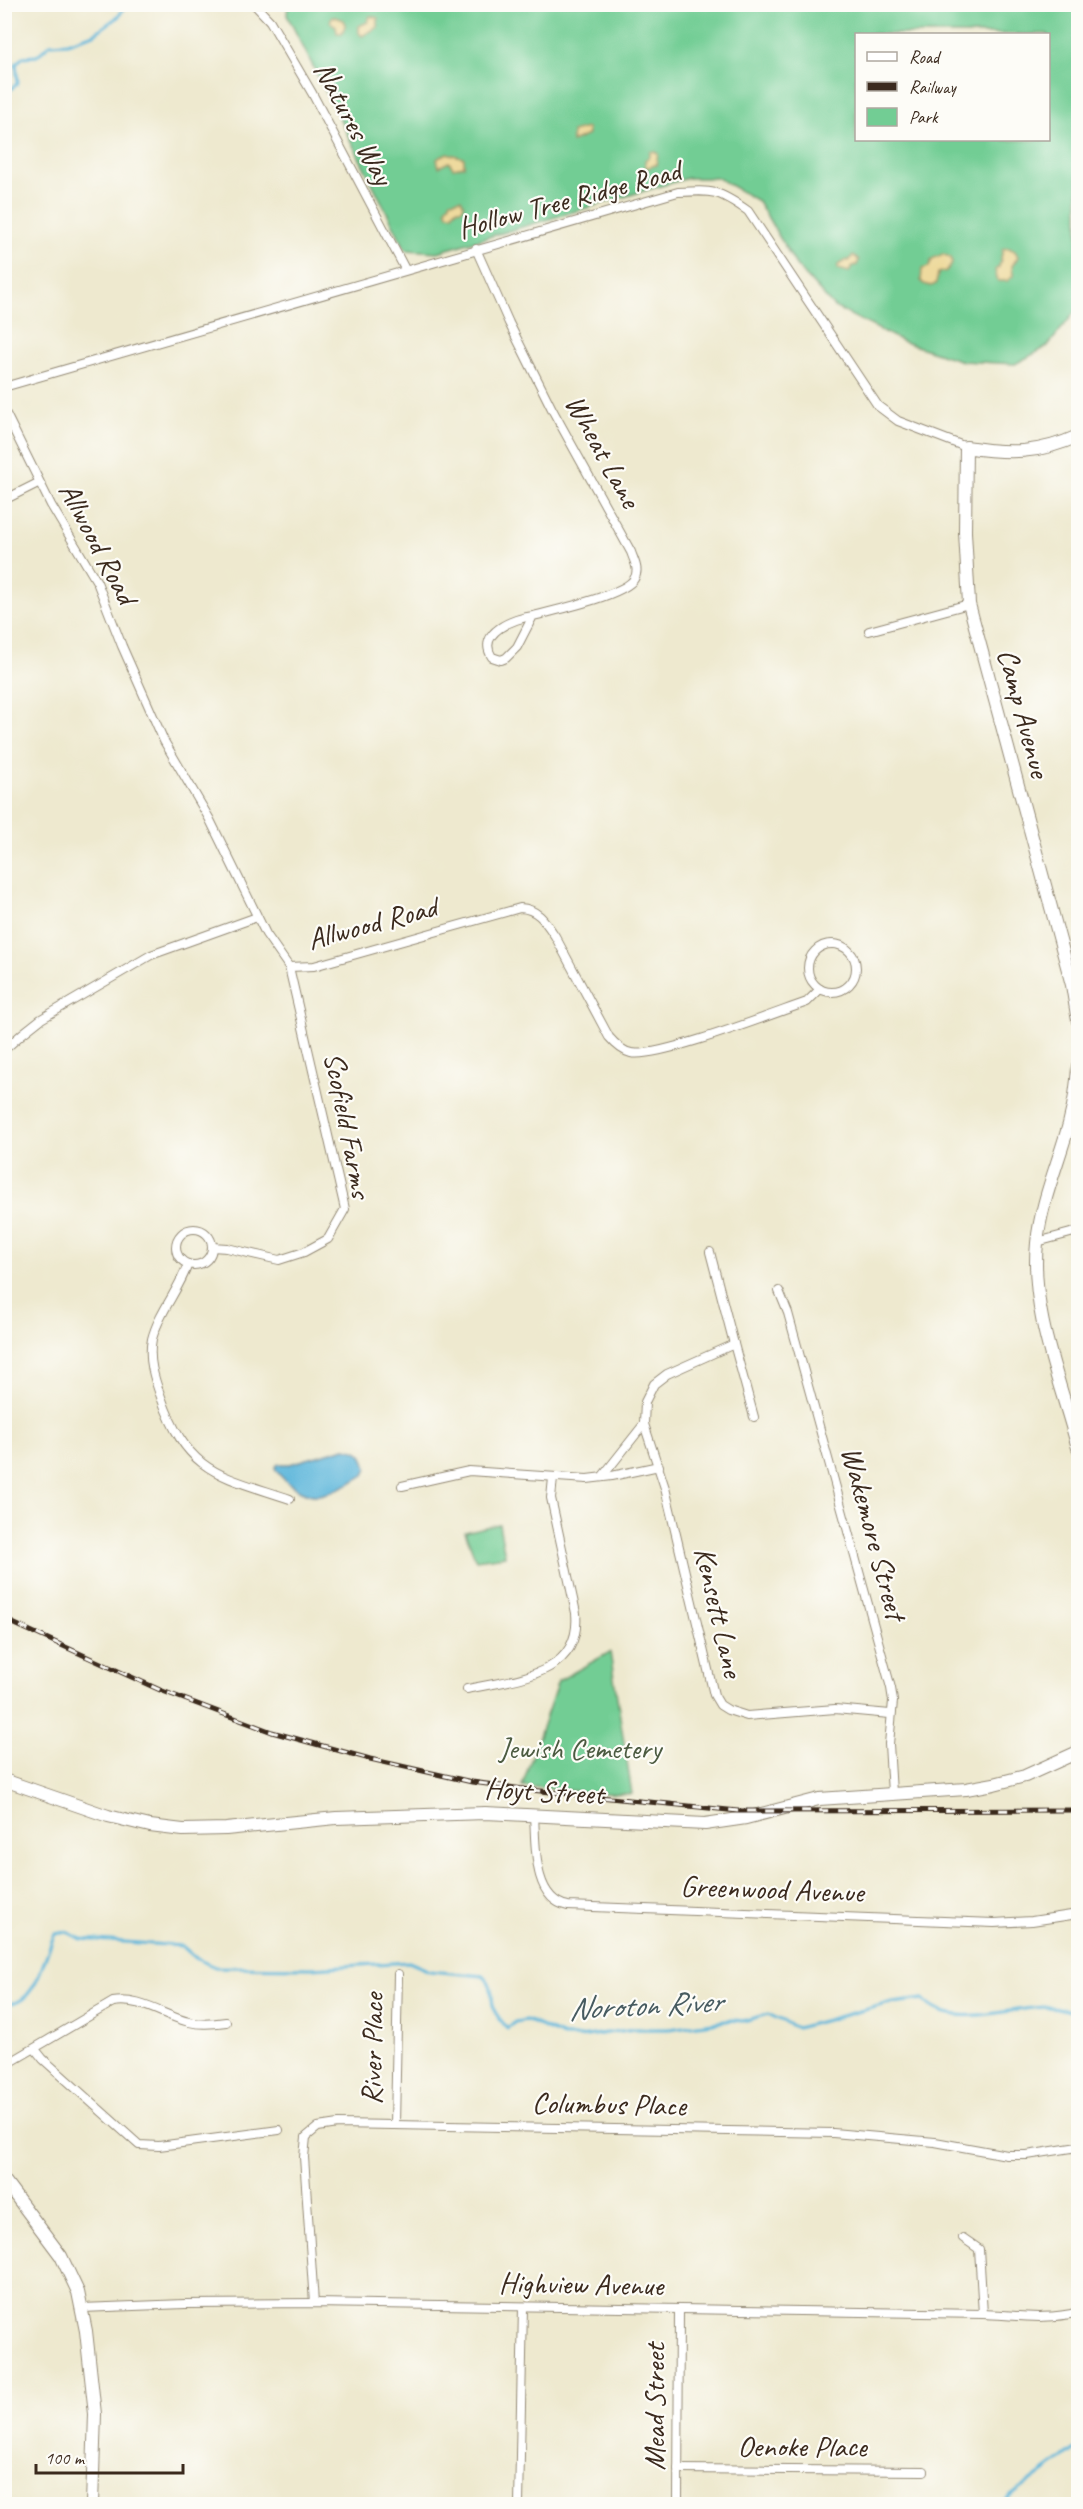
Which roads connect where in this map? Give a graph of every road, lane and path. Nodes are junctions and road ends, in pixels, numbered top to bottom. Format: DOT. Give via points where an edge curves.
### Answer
graph roads {
  1 [pos="254,4"];
  2 [pos="476,249"];
  3 [pos="405,270"];
  4 [pos="4,387"];
  5 [pos="4,410"];
  6 [pos="1078,436"];
  7 [pos="966,447"];
  8 [pos="39,483"];
  9 [pos="4,500"];
  10 [pos="969,604"];
  11 [pos="533,616"];
  12 [pos="869,631"];
  13 [pos="257,917"];
  14 [pos="289,967"];
  15 [pos="820,989"];
  16 [pos="1078,1021"];
  17 [pos="4,1050"];
  18 [pos="1078,1066"];
  19 [pos="1078,1231"];
  20 [pos="1037,1242"];
  21 [pos="212,1247"];
  22 [pos="710,1252"];
  23 [pos="188,1264"];
  24 [pos="780,1291"];
  25 [pos="734,1344"];
  26 [pos="754,1417"];
  27 [pos="644,1424"];
  28 [pos="1078,1448"];
  29 [pos="659,1466"];
  30 [pos="553,1478"];
  31 [pos="602,1478"];
  32 [pos="402,1486"];
  33 [pos="290,1499"];
  34 [pos="467,1689"];
  35 [pos="890,1714"];
  36 [pos="1078,1752"];
  37 [pos="4,1780"];
  38 [pos="892,1793"];
  39 [pos="534,1815"];
  40 [pos="1078,1914"];
  41 [pos="398,1974"];
  42 [pos="226,2022"];
  43 [pos="35,2049"];
  44 [pos="4,2066"];
  45 [pos="395,2125"];
  46 [pos="279,2130"];
  47 [pos="1078,2147"];
  48 [pos="4,2180"];
  49 [pos="963,2238"];
  50 [pos="314,2303"];
  51 [pos="523,2307"];
  52 [pos="82,2308"];
  53 [pos="678,2309"];
  54 [pos="1078,2312"];
  55 [pos="983,2314"];
  56 [pos="678,2469"];
  57 [pos="924,2471"];
  58 [pos="92,2505"];
  59 [pos="519,2505"];
  60 [pos="678,2505"];
  1 -- 3 [label="street, Natures Way" via="270,21 312,93"];
  2 -- 3 [label="street, Hollow Tree Ridge Road"];
  2 -- 7 [label="street, Hollow Tree Ridge Road" via="678,192 705,190 724,194 748,211 878,406 898,421"];
  2 -- 11 [label="street, Wheat Lane" via="538,383 637,571 634,581 620,590"];
  3 -- 4 [label="street, Hollow Tree Ridge Road"];
  5 -- 8 [label="street, Allwood Road"];
  6 -- 7 [label="street, Hollow Tree Ridge Road" via="1024,452"];
  7 -- 10 [label="street, Camp Avenue"];
  8 -- 9 [label="street"];
  8 -- 13 [label="street, Allwood Road" via="97,582 164,741 209,818"];
  10 -- 12 [label="street"];
  10 -- 16 [label="street, Camp Avenue" via="1072,985"];
  11 -- 11 [label="street, Wheat Lane" via="512,653 501,660 492,657 487,647 495,632 512,621"];
  13 -- 14 [label="street, Allwood Road"];
  13 -- 17 [label="street" via="151,955 42,1019"];
  14 -- 15 [label="street, Allwood Road" via="314,966 520,908 529,909 541,916 555,936 609,1037 620,1048 638,1054 671,1047 807,1002"];
  14 -- 21 [label="street, Scofield Farms" via="345,1209 328,1239 279,1260"];
  15 -- 15 [label="street, Allwood Road" via="844,989 855,977 853,955 842,945 827,944 810,956 807,971"];
  18 -- 20 [label="street" via="1071,1114 1044,1203"];
  19 -- 20 [label="street"];
  20 -- 28 [label="street" via="1035,1277 1041,1313"];
  21 -- 23 [label="street" via="204,1262"];
  21 -- 23 [label="street" via="203,1232 185,1231 176,1247 179,1257"];
  22 -- 25 [label="street"];
  23 -- 33 [label="street" via="151,1347 153,1372 168,1418 179,1440 207,1468"];
  24 -- 35 [label="street, Wakemore Street" via="888,1675 893,1701"];
  25 -- 26 [label="street"];
  25 -- 27 [label="street, Kensett Lane" via="667,1374 654,1384 645,1401"];
  27 -- 29 [label="street, Kensett Lane"];
  27 -- 31 [label="street, Kensett Lane"];
  29 -- 31 [label="street"];
  29 -- 35 [label="street, Kensett Lane" via="710,1685 720,1706 747,1716 835,1708"];
  30 -- 31 [label="street"];
  30 -- 32 [label="street" via="469,1471"];
  30 -- 34 [label="street" via="551,1498 576,1613 570,1649 544,1671"];
  35 -- 38 [label="street, Wakemore Street"];
  36 -- 38 [label="street, Hoyt Street" via="1025,1776 994,1784"];
  37 -- 39 [label="street, Hoyt Street" via="108,1816 183,1830 353,1817"];
  38 -- 39 [label="street, Hoyt Street" via="812,1800 746,1818 705,1824"];
  39 -- 40 [label="street, Greenwood Avenue" via="543,1886 552,1900 568,1906 994,1923 1032,1922"];
  41 -- 45 [label="street, River Place"];
  42 -- 43 [label="street" via="189,2022 121,2000 99,2008"];
  43 -- 44 [label="street"];
  43 -- 46 [label="street" via="139,2145 159,2146"];
  45 -- 47 [label="street, Columbus Place" via="833,2133 935,2142 1007,2155"];
  45 -- 50 [label="street, Columbus Place" via="338,2124 318,2127 306,2137"];
  48 -- 52 [label="street" via="66,2263"];
  49 -- 55 [label="street" via="979,2249"];
  50 -- 51 [label="street, Highview Avenue"];
  50 -- 52 [label="street, Highview Avenue"];
  51 -- 53 [label="street, Highview Avenue"];
  51 -- 59 [label="street"];
  52 -- 58 [label="street" via="95,2414"];
  53 -- 55 [label="street, Highview Avenue"];
  53 -- 56 [label="street, Mead Street"];
  54 -- 55 [label="street, Highview Avenue" via="1053,2317"];
  56 -- 57 [label="street, Oenoke Place"];
  56 -- 60 [label="street, Mead Street"];
}
